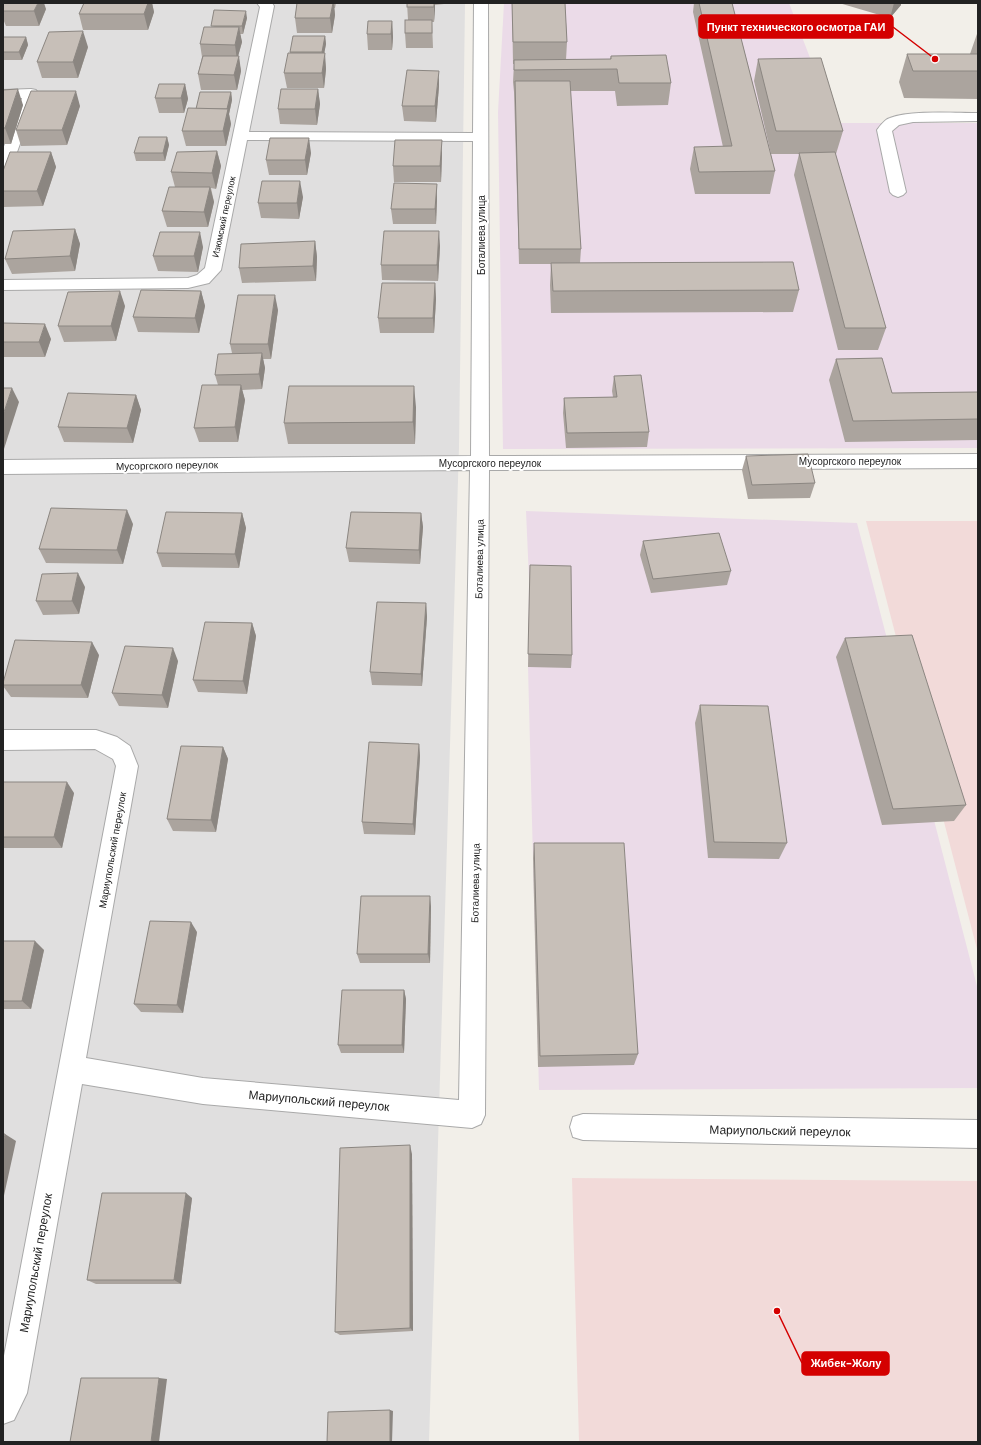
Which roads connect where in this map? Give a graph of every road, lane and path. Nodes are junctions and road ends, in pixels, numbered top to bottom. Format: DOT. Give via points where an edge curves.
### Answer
graph roads {
  1 [pos="264,3"];
  2 [pos="481,3"];
  3 [pos="3,94"];
  4 [pos="978,117"];
  5 [pos="240,136"];
  6 [pos="481,137"];
  7 [pos="3,169"];
  8 [pos="898,192"];
  9 [pos="3,285"];
  10 [pos="978,461"];
  11 [pos="480,463"];
  12 [pos="3,467"];
  13 [pos="3,740"];
  14 [pos="72,1069"];
  15 [pos="472,1115"];
  16 [pos="583,1127"];
  17 [pos="978,1134"];
  18 [pos="3,1408"];
  1 -- 5 [label="street, Изюмский переулок" via="267,6"];
  2 -- 6 [label="street, Боталиева улица"];
  3 -- 7 [label="street" via="31,94"];
  4 -- 8 [label="street" via="913,118 894,121 884,130"];
  5 -- 6 [label="street"];
  5 -- 9 [label="street, Изюмский переулок" via="213,270 203,279 188,283"];
  6 -- 11 [label="street, Боталиева улица"];
  10 -- 11 [label="street, Мусоргского переулок"];
  11 -- 12 [label="street, Мусоргского переулок"];
  11 -- 15 [label="street, Боталиева улица"];
  13 -- 14 [label="street, Мариупольский переулок" via="96,739 122,753 127,766"];
  14 -- 15 [label="street, Мариупольский переулок" via="203,1091"];
  14 -- 18 [label="street, Мариупольский переулок" via="12,1392"];
  16 -- 17 [label="street, Мариупольский переулок"];
}
